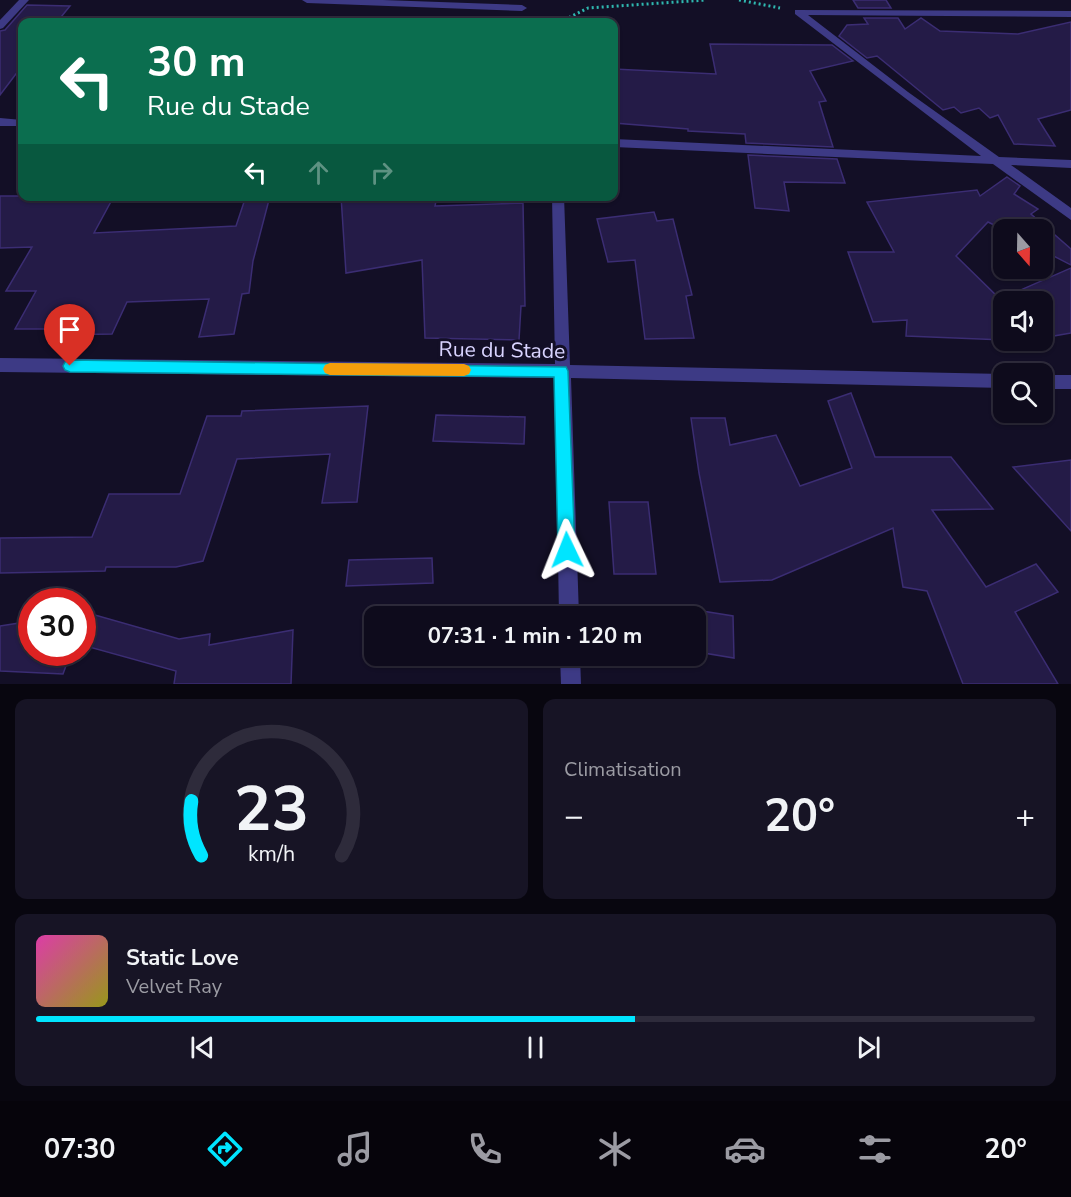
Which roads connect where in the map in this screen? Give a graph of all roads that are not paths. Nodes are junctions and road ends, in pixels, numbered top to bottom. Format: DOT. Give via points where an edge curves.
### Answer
graph roads {
  1 [pos="24,0"];
  2 [pos="307,0"];
  3 [pos="522,8"];
  4 [pos="1071,14"];
  5 [pos="0,26"];
  6 [pos="0,122"];
  7 [pos="18,123"];
  8 [pos="618,143"];
  9 [pos="997,162"];
  10 [pos="1071,164"];
  11 [pos="558,201"];
  12 [pos="1071,215"];
  13 [pos="0,366"];
  14 [pos="561,371"];
  15 [pos="993,381"];
  16 [pos="1053,382"];
  17 [pos="1071,382"];
  18 [pos="569,606"];
  19 [pos="570,666"];
  20 [pos="571,684"];
  1 -- 5 [label="street"];
  2 -- 3 [label="street"];
  4 -- 9 [label="street" via="798,12"];
  6 -- 7 [label="street"];
  8 -- 9 [label="street"];
  9 -- 10 [label="street"];
  9 -- 12 [label="street"];
  11 -- 14 [label="street"];
  13 -- 14 [label="street, Rue du Stade"];
  14 -- 15 [label="street, Rue du Stade"];
  14 -- 18 [label="street"];
  16 -- 17 [label="street"];
  19 -- 20 [label="street"];
}
